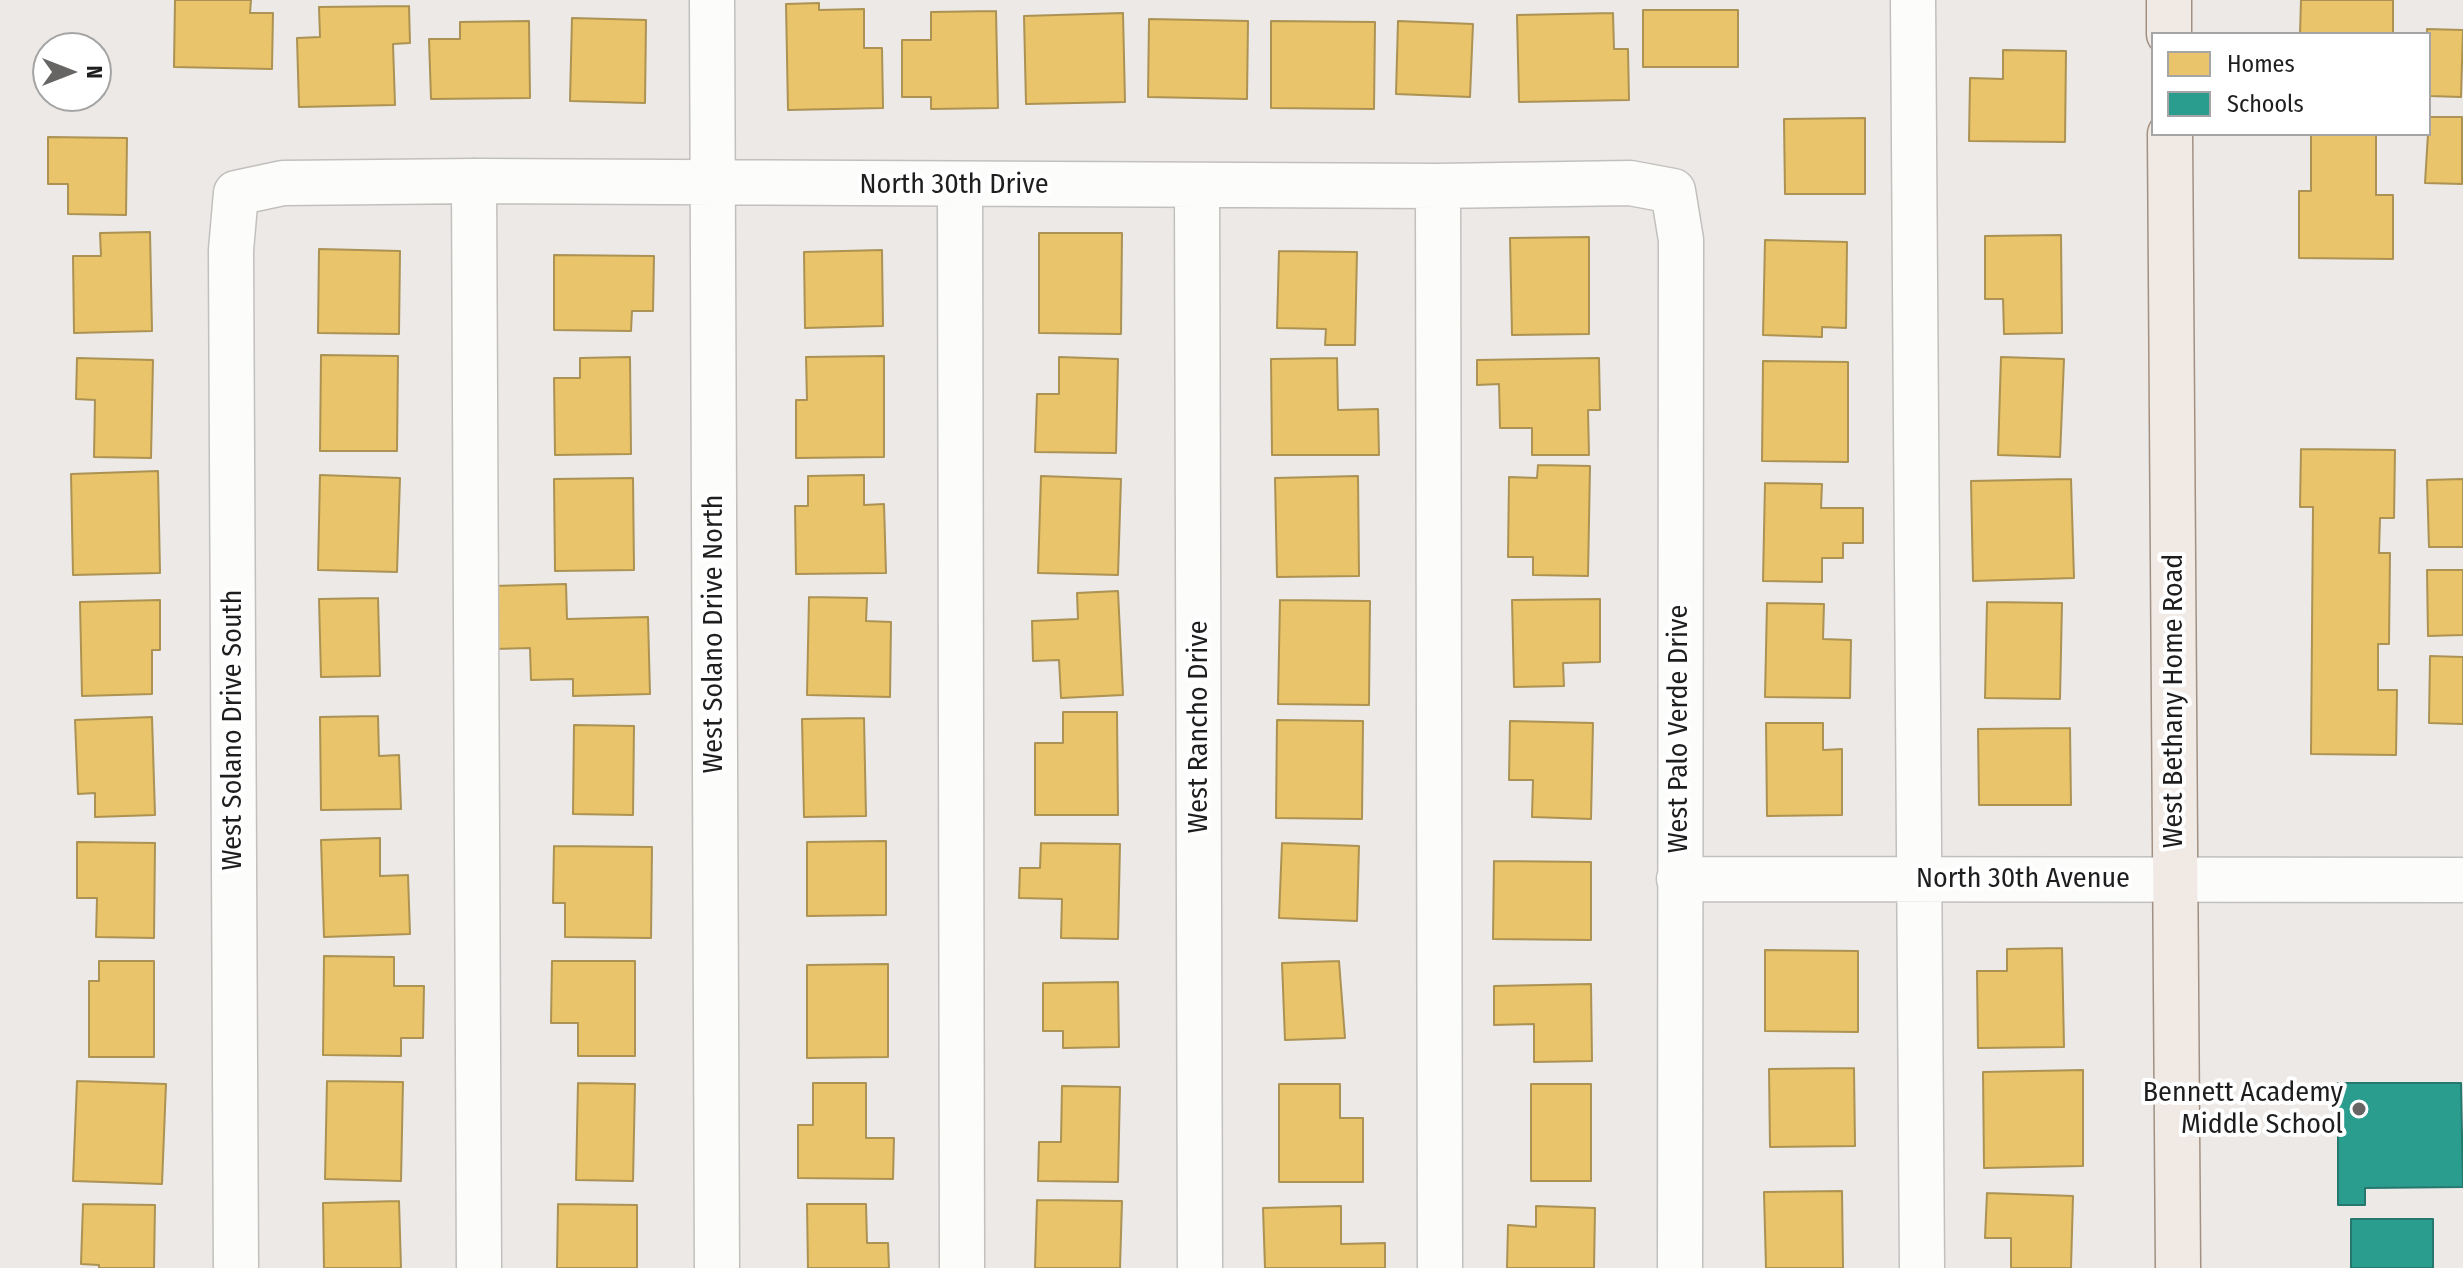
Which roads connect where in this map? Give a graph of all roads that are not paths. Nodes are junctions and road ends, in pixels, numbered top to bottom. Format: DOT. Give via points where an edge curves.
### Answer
graph roads {
  1 [pos="712,0"];
  2 [pos="1913,0"];
  3 [pos="2169,0"];
  4 [pos="2169,32"];
  5 [pos="2170,136"];
  6 [pos="474,181"];
  7 [pos="713,185"];
  8 [pos="960,185"];
  9 [pos="1197,186"];
  10 [pos="1438,186"];
  11 [pos="1673,191"];
  12 [pos="236,193"];
  13 [pos="1920,878"];
  14 [pos="1679,879"];
  15 [pos="2176,879"];
  16 [pos="2463,880"];
  17 [pos="236,1268"];
  18 [pos="479,1268"];
  19 [pos="717,1268"];
  20 [pos="962,1268"];
  21 [pos="1200,1268"];
  22 [pos="1440,1268"];
  23 [pos="1680,1268"];
  24 [pos="1922,1268"];
  25 [pos="2178,1268"];
  1 -- 7 [label="street, West Solano Drive North"];
  2 -- 13 [label="street"];
  3 -- 4 [label="main road"];
  5 -- 15 [label="main road, West Bethany Home Road"];
  6 -- 7 [label="street, North 30th Drive"];
  6 -- 12 [label="street, North 30th Drive" via="283,183"];
  6 -- 18 [label="street"];
  7 -- 8 [label="street, North 30th Drive"];
  7 -- 19 [label="street, West Solano Drive North"];
  8 -- 9 [label="street, North 30th Drive"];
  8 -- 20 [label="street"];
  9 -- 10 [label="street, North 30th Drive"];
  9 -- 21 [label="street, West Rancho Drive"];
  10 -- 11 [label="street, North 30th Drive" via="1630,183"];
  10 -- 22 [label="street"];
  11 -- 14 [label="street, West Palo Verde Drive" via="1681,240"];
  12 -- 17 [label="street, West Solano Drive South" via="231,250"];
  13 -- 14 [label="street, North 30th Avenue"];
  13 -- 15 [label="street, North 30th Avenue"];
  13 -- 24 [label="street"];
  14 -- 23 [label="street, West Palo Verde Drive"];
  15 -- 16 [label="street, North 30th Avenue"];
  15 -- 25 [label="main road, West Bethany Home Road"];
}
